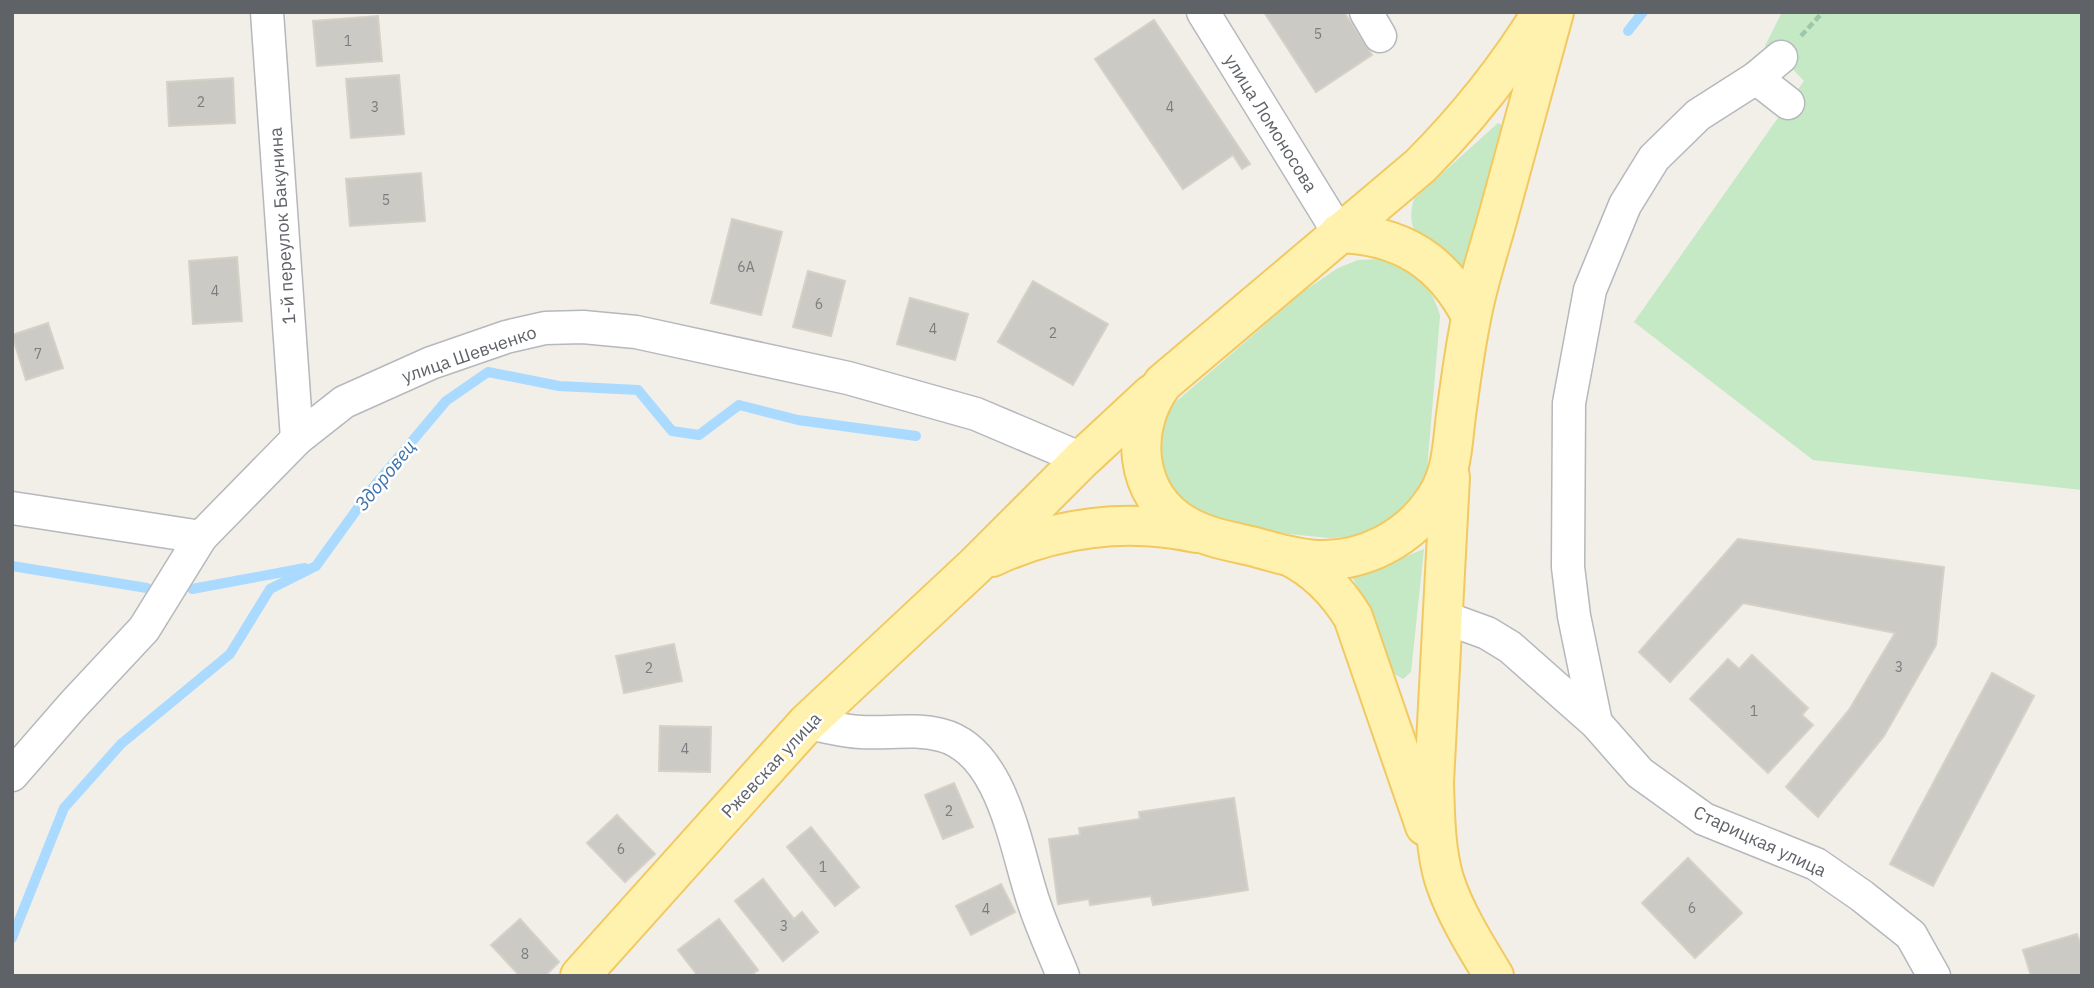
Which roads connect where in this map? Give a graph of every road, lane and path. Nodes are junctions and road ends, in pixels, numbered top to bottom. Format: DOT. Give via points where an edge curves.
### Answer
graph roads {
  1 [pos="267,12"];
  2 [pos="1203,12"];
  3 [pos="1542,12"];
  4 [pos="1554,12"];
  5 [pos="1781,57"];
  6 [pos="1756,78"];
  7 [pos="1788,103"];
  8 [pos="1339,233"];
  9 [pos="1471,316"];
  10 [pos="1163,383"];
  11 [pos="297,439"];
  12 [pos="1082,459"];
  13 [pos="1450,470"];
  14 [pos="12,508"];
  15 [pos="1211,536"];
  16 [pos="201,537"];
  17 [pos="1287,555"];
  18 [pos="975,566"];
  19 [pos="1443,617"];
  20 [pos="807,723"];
  21 [pos="1597,723"];
  22 [pos="12,775"];
  23 [pos="1444,879"];
  24 [pos="580,976"];
  25 [pos="1063,976"];
  26 [pos="1493,976"];
  27 [pos="1934,976"];
  1 -- 11 [label="street, 1-й переулок Бакунина"];
  2 -- 8 [label="street, улица Ломоносова"];
  3 -- 8 [label="main road, Ржевская улица" via="1511,61 1444,142 1394,190"];
  4 -- 9 [label="main road"];
  5 -- 6 [label="street"];
  6 -- 7 [label="street"];
  6 -- 21 [label="street" via="1698,115 1654,158 1625,205 1590,290 1569,402 1568,567"];
  8 -- 9 [label="main road" via="1380,237 1418,254 1449,281"];
  8 -- 10 [label="main road, Ржевская улица"];
  9 -- 13 [label="main road"];
  10 -- 12 [label="main road, Ржевская улица"];
  10 -- 15 [label="main road" via="1143,422 1142,466 1162,505 1184,525"];
  11 -- 12 [label="street, улица Шевченко" via="344,402 431,363 506,337 545,328 583,327 636,332 848,378 976,414"];
  11 -- 16 [label="street, улица Шевченко"];
  12 -- 18 [label="main road, Ржевская улица"];
  13 -- 17 [label="main road" via="1425,514 1385,545 1337,559"];
  13 -- 19 [label="main road"];
  14 -- 16 [label="street"];
  15 -- 17 [label="main road"];
  15 -- 18 [label="main road, Ржевская улица" via="1146,526 1079,529 1015,547"];
  16 -- 22 [label="street, улица Шевченко" via="144,629"];
  17 -- 23 [label="main road" via="1320,576 1353,617"];
  18 -- 20 [label="main road, Ржевская улица"];
  19 -- 21 [label="street, Старицкая улица" via="1488,633 1510,647"];
  19 -- 23 [label="main road" via="1434,782"];
  20 -- 24 [label="main road, Ржевская улица"];
  20 -- 25 [label="street" via="861,732 941,735 965,746 985,767 1008,817 1034,905"];
  21 -- 27 [label="street, Старицкая улица" via="1640,773 1704,819 1816,864 1863,896 1911,935"];
  23 -- 26 [label="main road"];
}
